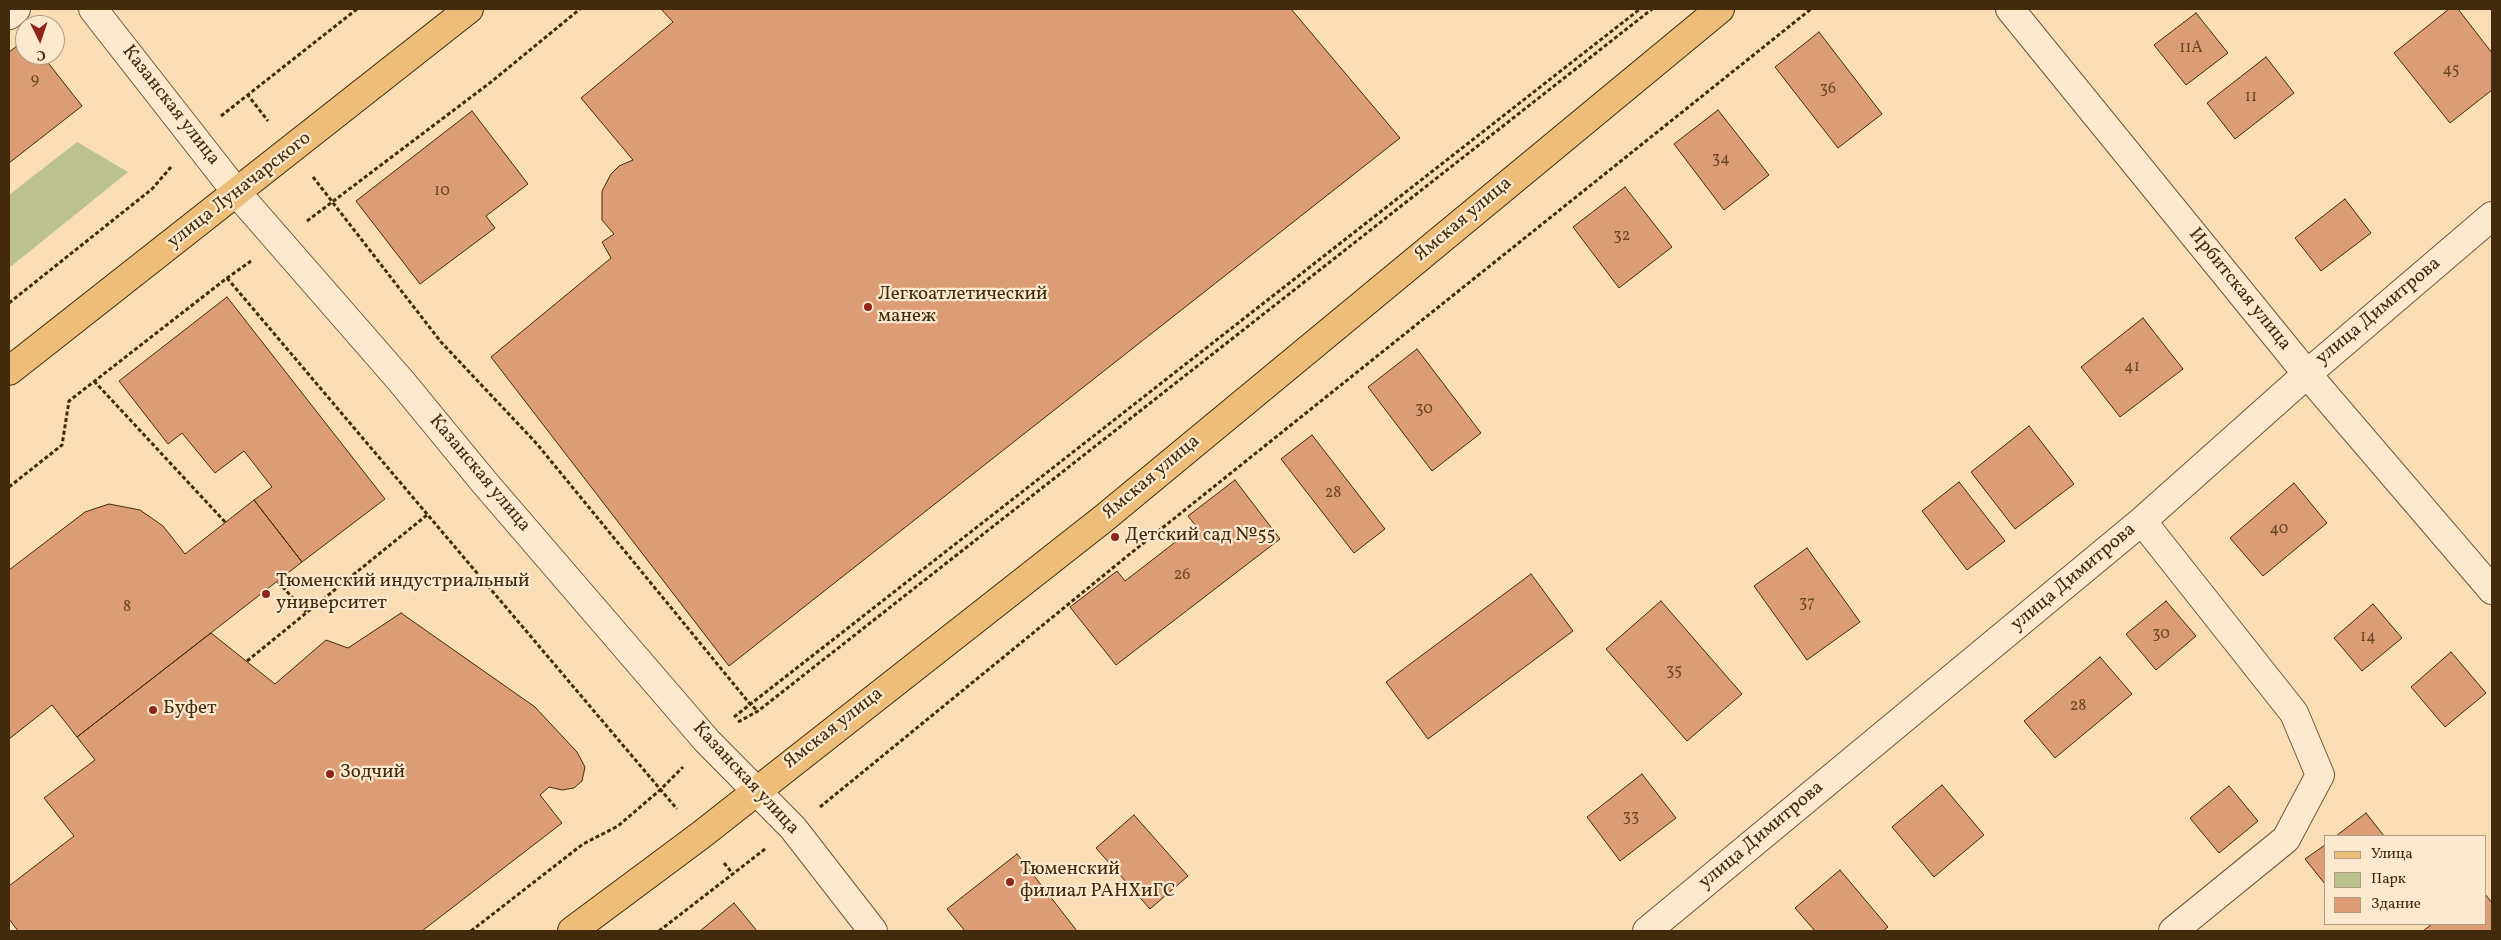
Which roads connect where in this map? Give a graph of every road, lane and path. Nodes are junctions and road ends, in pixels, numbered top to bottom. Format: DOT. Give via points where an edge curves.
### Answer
graph roads {
  1 [pos="16,9"];
  2 [pos="93,9"];
  3 [pos="357,9"];
  4 [pos="469,9"];
  5 [pos="580,9"];
  6 [pos="1640,9"];
  7 [pos="1652,9"];
  8 [pos="1720,9"];
  9 [pos="1811,9"];
  10 [pos="2010,9"];
  11 [pos="9,15"];
  12 [pos="247,94"];
  13 [pos="152,189"];
  14 [pos="237,193"];
  15 [pos="2492,216"];
  16 [pos="9,302"];
  17 [pos="9,371"];
  18 [pos="2307,374"];
  19 [pos="94,381"];
  20 [pos="9,486"];
  21 [pos="427,515"];
  22 [pos="2142,522"];
  23 [pos="226,523"];
  24 [pos="278,582"];
  25 [pos="2492,590"];
  26 [pos="306,612"];
  27 [pos="247,662"];
  28 [pos="750,704"];
  29 [pos="758,711"];
  30 [pos="707,740"];
  31 [pos="756,790"];
  32 [pos="838,793"];
  33 [pos="733,874"];
  34 [pos="471,931"];
  35 [pos="572,931"];
  36 [pos="659,931"];
  37 [pos="873,931"];
  38 [pos="1647,931"];
  39 [pos="2173,931"];
  1 -- 11 [label="street"];
  2 -- 14 [label="street, Казанская улица"];
  3 -- 12 [label="path"];
  4 -- 14 [label="main road, улица Луначарского"];
  5 -- 28 [label="path" via="491,82 332,201 441,342 537,444"];
  6 -- 28 [label="path"];
  7 -- 29 [label="path"];
  8 -- 31 [label="main road, Ямская улица" via="1103,519"];
  9 -- 32 [label="path" via="1138,547"];
  10 -- 18 [label="street, Ирбитская улица"];
  13 -- 16 [label="path"];
  14 -- 17 [label="main road, улица Луначарского"];
  14 -- 30 [label="street, Казанская улица"];
  15 -- 18 [label="street, улица Димитрова"];
  18 -- 22 [label="street, улица Димитрова"];
  18 -- 25 [label="street, Ирбитская улица"];
  19 -- 20 [label="path" via="69,401 62,445"];
  19 -- 21 [label="path" via="227,278"];
  19 -- 23 [label="path"];
  21 -- 26 [label="path"];
  21 -- 34 [label="path" via="660,790 618,826 583,844"];
  22 -- 38 [label="street, улица Димитрова"];
  22 -- 39 [label="street" via="2294,712 2320,775 2286,839"];
  24 -- 26 [label="path"];
  26 -- 27 [label="path"];
  28 -- 29 [label="path"];
  29 -- 30 [label="path"];
  30 -- 31 [label="street, Казанская улица"];
  31 -- 35 [label="main road, Ямская улица"];
  31 -- 37 [label="street, Казанская улица" via="793,828"];
  33 -- 36 [label="path"];
}
